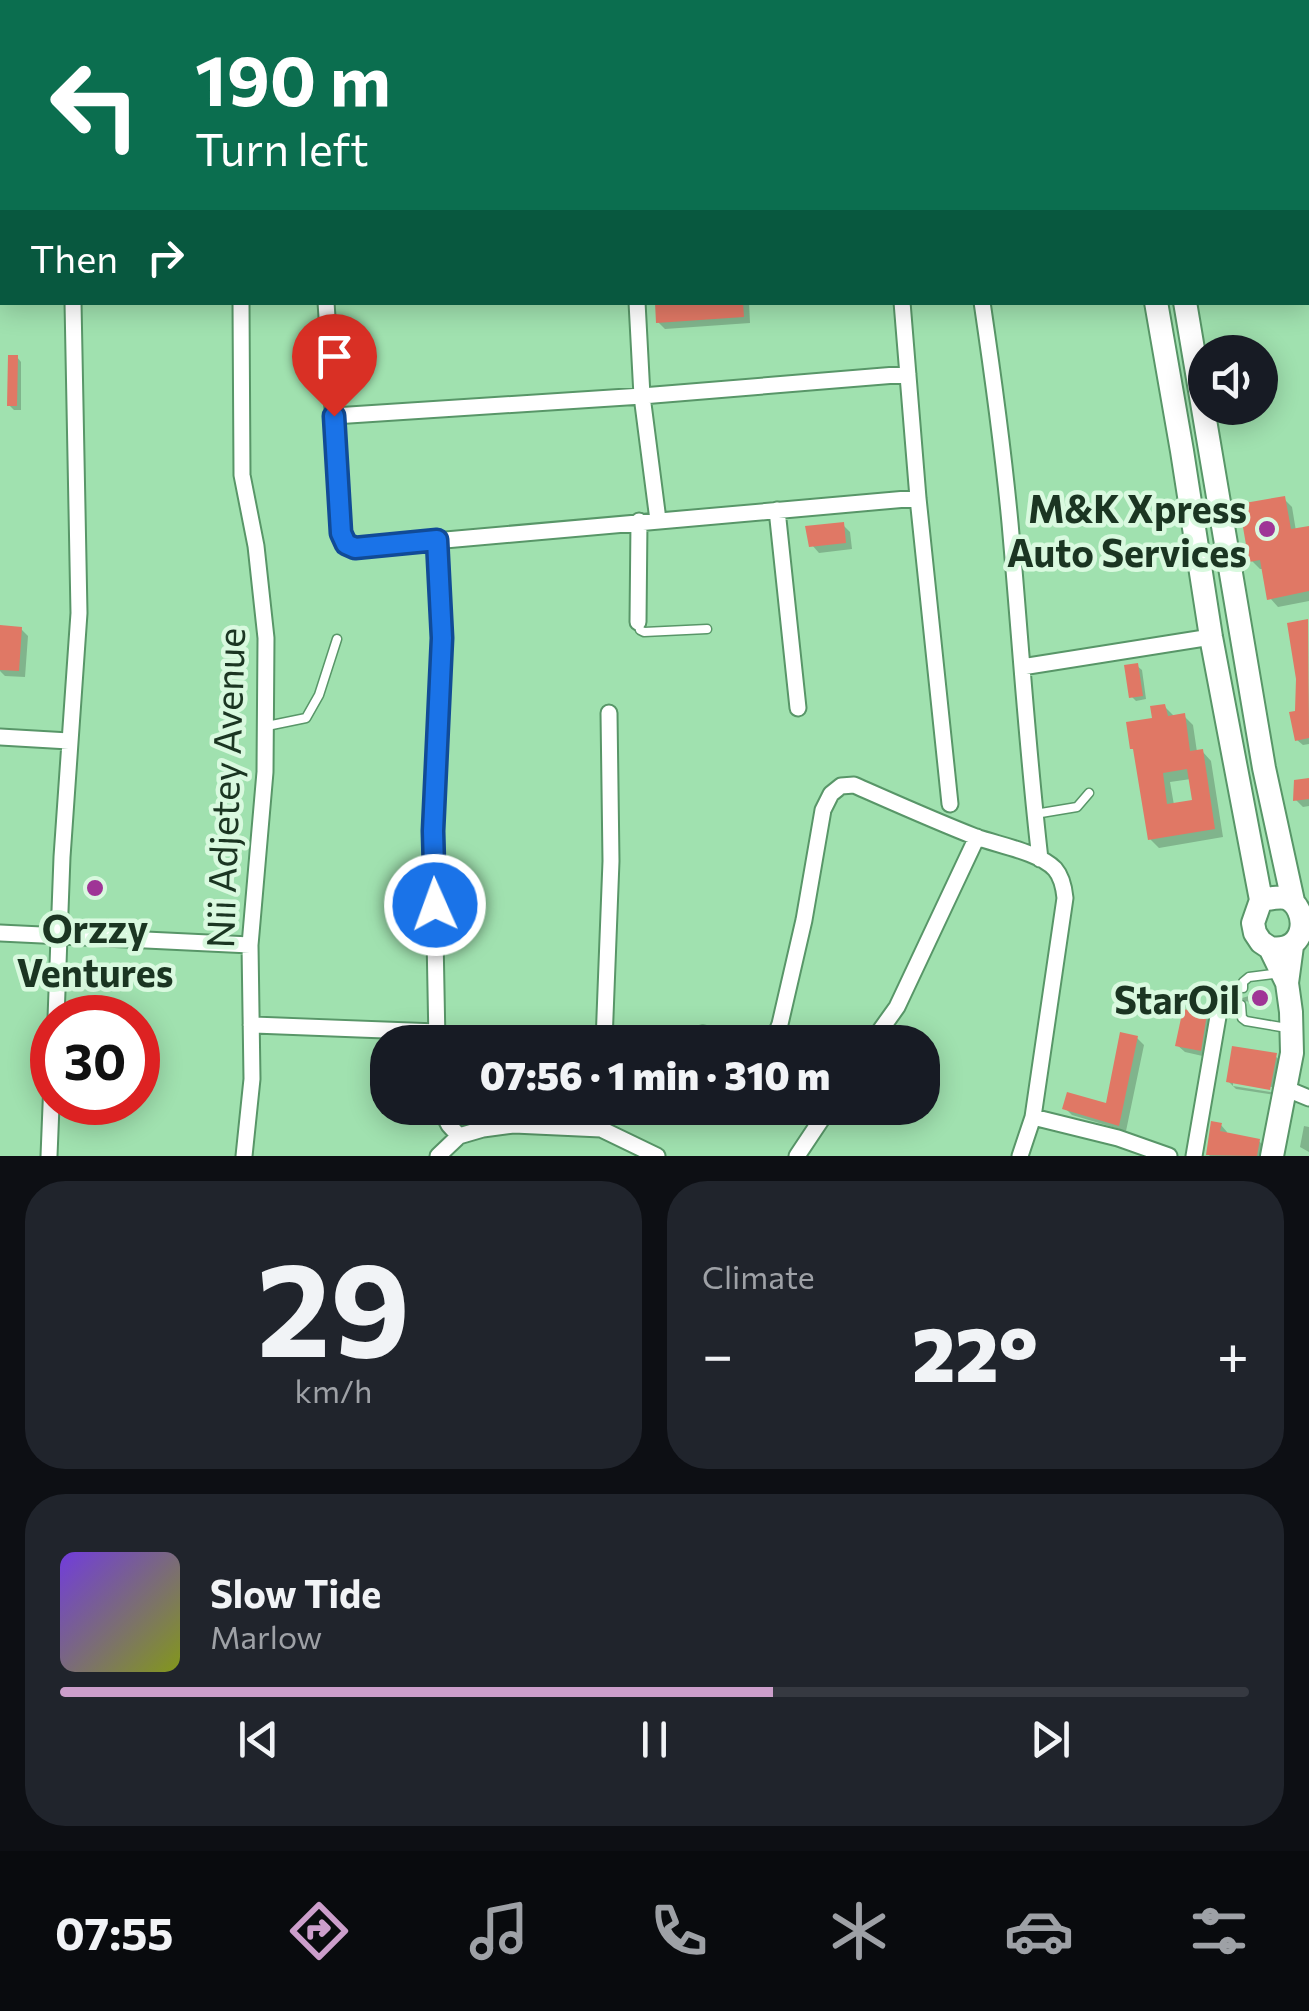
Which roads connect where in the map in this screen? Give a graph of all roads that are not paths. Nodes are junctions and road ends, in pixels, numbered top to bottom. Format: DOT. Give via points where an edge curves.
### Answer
graph roads {
  1 [pos="73,305"];
  2 [pos="241,305"];
  3 [pos="326,305"];
  4 [pos="637,305"];
  5 [pos="902,305"];
  6 [pos="982,305"];
  7 [pos="1157,305"];
  8 [pos="1187,305"];
  9 [pos="908,374"];
  10 [pos="642,396"];
  11 [pos="334,416"];
  12 [pos="918,498"];
  13 [pos="777,510"];
  14 [pos="658,520"];
  15 [pos="638,522"];
  16 [pos="437,540"];
  17 [pos="638,622"];
  18 [pos="707,629"];
  19 [pos="1211,638"];
  20 [pos="337,639"];
  21 [pos="1022,667"];
  22 [pos="798,708"];
  23 [pos="609,714"];
  24 [pos="266,726"];
  25 [pos="0,736"];
  26 [pos="69,741"];
  27 [pos="1089,793"];
  28 [pos="950,804"];
  29 [pos="1035,814"];
  30 [pos="977,837"];
  31 [pos="1040,859"];
  32 [pos="1261,900"];
  33 [pos="1302,912"];
  34 [pos="0,933"];
  35 [pos="60,936"];
  36 [pos="1292,945"];
  37 [pos="250,946"];
  38 [pos="1285,978"];
  39 [pos="1243,988"];
  40 [pos="57,995"];
  41 [pos="1241,1005"];
  42 [pos="1220,1006"];
  43 [pos="437,1025"];
  44 [pos="605,1025"];
  45 [pos="779,1025"];
  46 [pos="884,1025"];
  47 [pos="251,1026"];
  48 [pos="1292,1029"];
  49 [pos="370,1033"];
  50 [pos="1298,1094"];
  51 [pos="1033,1116"];
  52 [pos="50,1125"];
  53 [pos="450,1125"];
  54 [pos="601,1125"];
  55 [pos="818,1125"];
  56 [pos="601,1129"];
  57 [pos="459,1136"];
  58 [pos="627,1140"];
  59 [pos="48,1156"];
  60 [pos="244,1156"];
  61 [pos="438,1156"];
  62 [pos="616,1156"];
  63 [pos="657,1156"];
  64 [pos="797,1156"];
  65 [pos="1020,1156"];
  66 [pos="1168,1156"];
  67 [pos="1194,1156"];
  68 [pos="1272,1156"];
  1 -- 26 [label="street" via="78,613"];
  2 -- 24 [label="street, Nii Adjetey Avenue" via="242,475 266,638"];
  3 -- 11 [label="street"];
  4 -- 10 [label="street"];
  5 -- 9 [label="street"];
  6 -- 21 [label="street"];
  7 -- 19 [label="main road"];
  8 -- 33 [label="main road" via="1264,768"];
  9 -- 10 [label="street"];
  9 -- 12 [label="street"];
  10 -- 11 [label="street"];
  10 -- 14 [label="street"];
  11 -- 16 [label="street" via="346,544"];
  12 -- 13 [label="street"];
  12 -- 28 [label="street"];
  13 -- 14 [label="street"];
  13 -- 22 [label="street"];
  14 -- 15 [label="street"];
  15 -- 16 [label="street"];
  15 -- 17 [label="street"];
  16 -- 43 [label="street" via="442,638 433,831"];
  17 -- 18 [label="lane" via="644,632"];
  19 -- 21 [label="street"];
  19 -- 32 [label="main road"];
  20 -- 24 [label="lane" via="306,718"];
  21 -- 29 [label="street"];
  23 -- 44 [label="street"];
  24 -- 37 [label="street, Nii Adjetey Avenue"];
  25 -- 26 [label="street"];
  26 -- 35 [label="street"];
  27 -- 29 [label="lane" via="1077,807"];
  29 -- 31 [label="street"];
  30 -- 31 [label="street"];
  30 -- 45 [label="street" via="854,786 830,794"];
  30 -- 46 [label="street"];
  31 -- 51 [label="street" via="1058,873 1065,898"];
  32 -- 33 [label="main road" via="1278,897"];
  32 -- 36 [label="main road" via="1253,922 1261,942"];
  33 -- 36 [label="main road" via="1306,926"];
  34 -- 35 [label="street"];
  35 -- 37 [label="street"];
  35 -- 40 [label="street"];
  36 -- 38 [label="main road"];
  37 -- 47 [label="street, Nii Adjetey Avenue"];
  38 -- 39 [label="lane" via="1249,978"];
  38 -- 48 [label="main road"];
  41 -- 48 [label="lane" via="1246,1021"];
  42 -- 67 [label="street"];
  47 -- 49 [label="street"];
  47 -- 60 [label="street, Nii Adjetey Avenue"];
  48 -- 50 [label="main road"];
  50 -- 68 [label="main road"];
  51 -- 65 [label="street"];
  51 -- 66 [label="street"];
  52 -- 59 [label="street"];
  53 -- 57 [label="street"];
  54 -- 56 [label="street"];
  55 -- 64 [label="street"];
  56 -- 57 [label="street" via="514,1125"];
  56 -- 58 [label="street"];
  57 -- 61 [label="street"];
  58 -- 62 [label="street"];
  58 -- 63 [label="street"];
}
